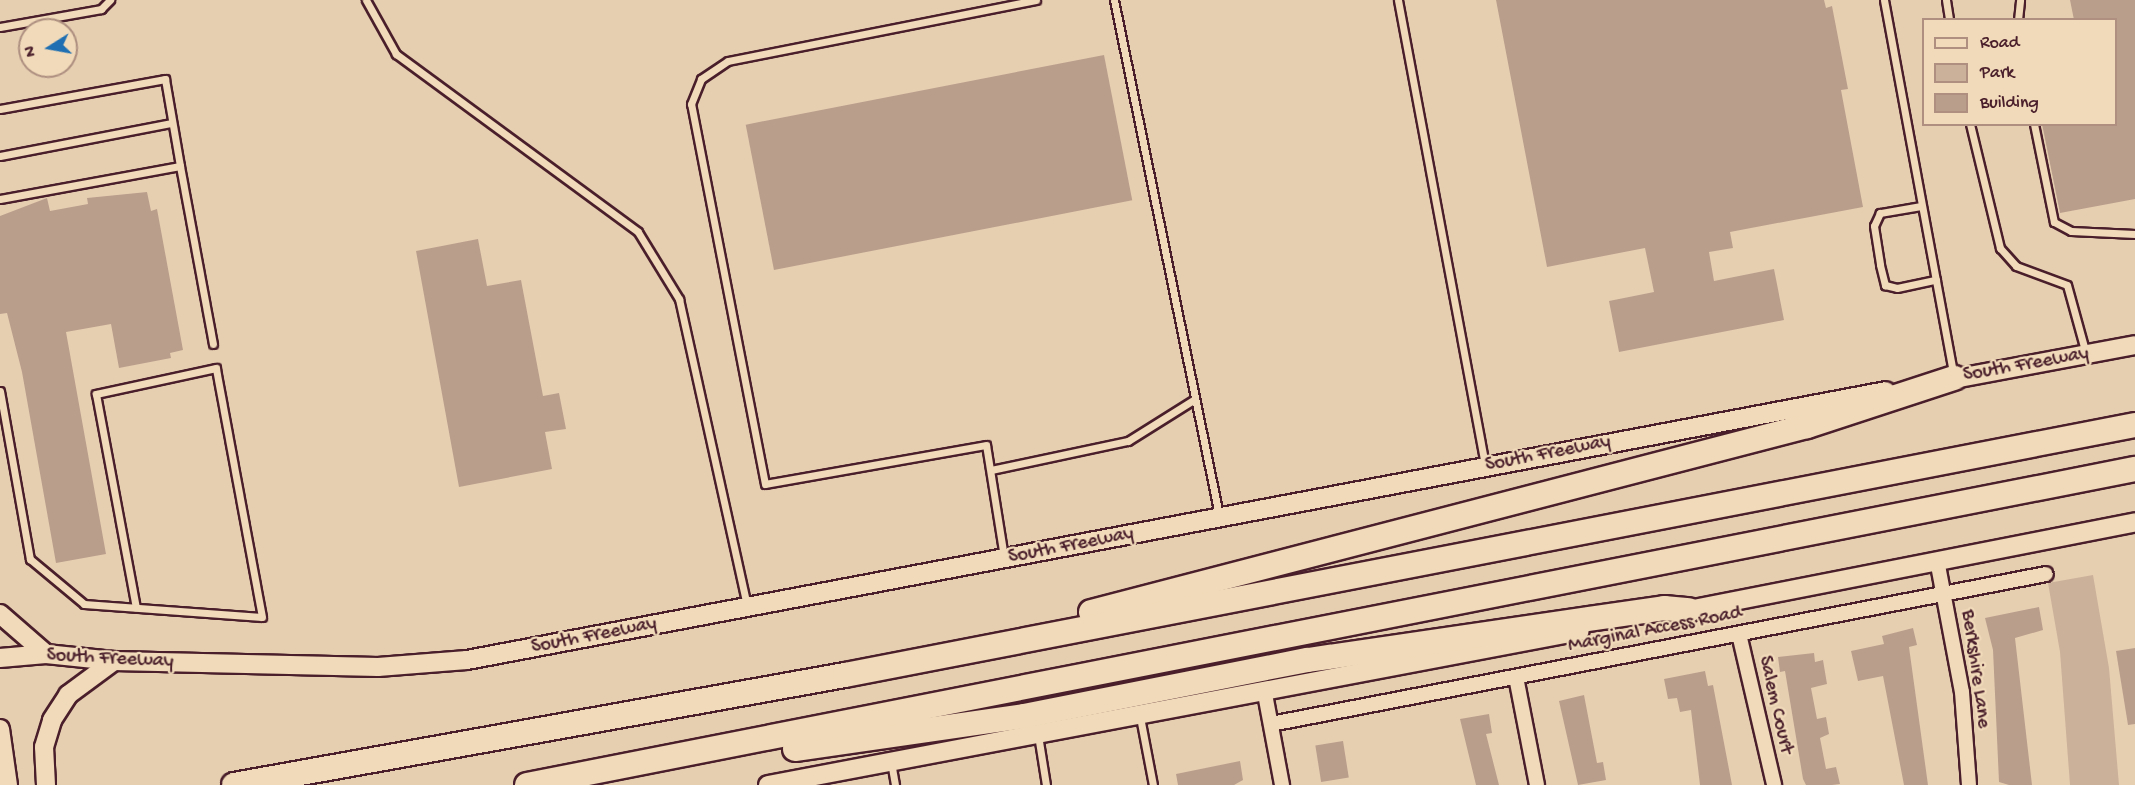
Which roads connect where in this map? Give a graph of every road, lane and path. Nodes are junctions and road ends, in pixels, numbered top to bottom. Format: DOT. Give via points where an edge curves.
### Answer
graph roads {
  1 [pos="110,0"];
  2 [pos="366,0"];
  3 [pos="1036,0"];
  4 [pos="1114,0"];
  5 [pos="1398,0"];
  6 [pos="1884,0"];
  7 [pos="1946,0"];
  8 [pos="2020,0"];
  9 [pos="1949,18"];
  10 [pos="2018,18"];
  11 [pos="0,27"];
  12 [pos="0,109"];
  13 [pos="172,123"];
  14 [pos="1970,126"];
  15 [pos="2034,126"];
  16 [pos="0,156"];
  17 [pos="180,166"];
  18 [pos="0,199"];
  19 [pos="1921,206"];
  20 [pos="2135,234"];
  21 [pos="1936,280"];
  22 [pos="213,344"];
  23 [pos="2135,345"];
  24 [pos="2086,354"];
  25 [pos="1954,378"];
  26 [pos="0,390"];
  27 [pos="1195,399"];
  28 [pos="2135,425"];
  29 [pos="1485,465"];
  30 [pos="2135,469"];
  31 [pos="990,470"];
  32 [pos="1219,517"];
  33 [pos="2135,522"];
  34 [pos="1004,559"];
  35 [pos="1936,560"];
  36 [pos="2046,574"];
  37 [pos="1944,594"];
  38 [pos="136,607"];
  39 [pos="747,608"];
  40 [pos="1689,610"];
  41 [pos="0,614"];
  42 [pos="1739,634"];
  43 [pos="46,654"];
  44 [pos="0,658"];
  45 [pos="114,661"];
  46 [pos="845,675"];
  47 [pos="1516,677"];
  48 [pos="1265,694"];
  49 [pos="1140,717"];
  50 [pos="1271,724"];
  51 [pos="0,729"];
  52 [pos="1038,735"];
  53 [pos="891,762"];
  54 [pos="575,782"];
  55 [pos="803,782"];
  56 [pos="8,785"];
  57 [pos="46,785"];
  58 [pos="234,785"];
  59 [pos="527,785"];
  60 [pos="610,785"];
  61 [pos="768,785"];
  62 [pos="895,785"];
  63 [pos="1047,785"];
  64 [pos="1153,785"];
  65 [pos="1282,785"];
  66 [pos="1537,785"];
  67 [pos="1774,785"];
  68 [pos="1969,785"];
  1 -- 11 [label="lane" via="101,9"];
  2 -- 39 [label="lane" via="396,54 638,232 679,299"];
  3 -- 31 [label="lane" via="728,60 701,79 691,104 765,484 786,484 976,444 986,445"];
  4 -- 27 [label="lane"];
  5 -- 29 [label="lane"];
  6 -- 19 [label="lane"];
  7 -- 9 [label="lane"];
  8 -- 10 [label="lane"];
  12 -- 13 [label="lane" via="165,79"];
  13 -- 16 [label="lane"];
  13 -- 17 [label="lane"];
  14 -- 24 [label="lane" via="2000,248 2016,266 2067,285"];
  15 -- 20 [label="lane" via="2054,222 2071,231"];
  17 -- 18 [label="lane"];
  17 -- 22 [label="lane"];
  19 -- 21 [label="lane"];
  19 -- 21 [label="lane" via="1880,213 1874,225 1880,265 1885,285 1897,288"];
  21 -- 25 [label="lane"];
  23 -- 24 [label="main road, South Freeway"];
  24 -- 25 [label="main road, South Freeway"];
  25 -- 29 [label="main road, South Freeway"];
  25 -- 46 [label="highway" via="1807,426"];
  26 -- 38 [label="lane" via="30,559 84,604"];
  27 -- 31 [label="lane" via="1128,441"];
  27 -- 32 [label="lane"];
  28 -- 46 [label="highway"];
  29 -- 32 [label="main road, South Freeway"];
  30 -- 54 [label="highway"];
  31 -- 34 [label="lane"];
  32 -- 34 [label="main road, South Freeway"];
  33 -- 35 [label="main road"];
  34 -- 39 [label="main road, South Freeway"];
  35 -- 37 [label="street, Berkshire Lane"];
  35 -- 40 [label="main road"];
  36 -- 37 [label="street, Marginal Access Road"];
  37 -- 42 [label="street, Marginal Access Road"];
  37 -- 68 [label="street, Berkshire Lane" via="1962,692"];
  38 -- 38 [label="lane" via="262,617 216,368 96,394"];
  39 -- 45 [label="main road, South Freeway" via="467,660 378,667"];
  40 -- 48 [label="main road"];
  40 -- 60 [label="highway" via="1664,608 1308,660 1024,716 800,748"];
  41 -- 43 [label="main road"];
  42 -- 47 [label="street, Marginal Access Road"];
  42 -- 67 [label="street, Salem Court"];
  43 -- 44 [label="main road, South Freeway"];
  43 -- 45 [label="main road, South Freeway"];
  45 -- 57 [label="main road" via="68,695 52,720 44,747"];
  46 -- 58 [label="highway"];
  47 -- 50 [label="street, Marginal Access Road"];
  47 -- 66 [label="street"];
  48 -- 49 [label="main road"];
  48 -- 50 [label="street"];
  49 -- 52 [label="main road"];
  49 -- 64 [label="lane"];
  50 -- 65 [label="street"];
  51 -- 56 [label="main road"];
  52 -- 53 [label="main road"];
  52 -- 63 [label="lane"];
  53 -- 55 [label="main road"];
  53 -- 62 [label="lane"];
  54 -- 59 [label="highway"];
  55 -- 61 [label="main road"];
}
